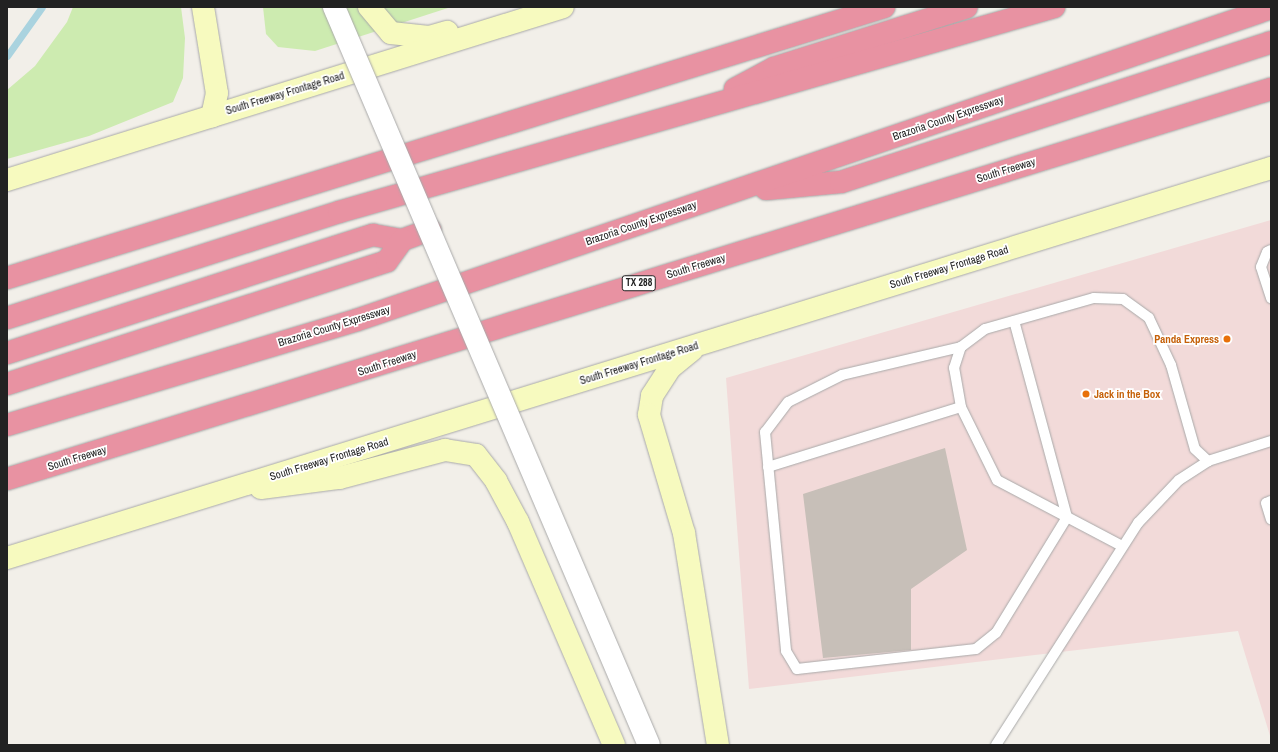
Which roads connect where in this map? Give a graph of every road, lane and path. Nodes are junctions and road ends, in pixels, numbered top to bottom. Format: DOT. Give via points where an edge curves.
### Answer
graph roads {
  1 [pos="203,7"];
  2 [pos="334,7"];
  3 [pos="369,7"];
  4 [pos="529,7"];
  5 [pos="563,7"];
  6 [pos="884,7"];
  7 [pos="967,7"];
  8 [pos="1054,7"];
  9 [pos="1271,8"];
  10 [pos="1271,42"];
  11 [pos="1271,88"];
  12 [pos="694,110"];
  13 [pos="212,116"];
  14 [pos="1271,168"];
  15 [pos="7,180"];
  16 [pos="731,192"];
  17 [pos="430,230"];
  18 [pos="402,240"];
  19 [pos="1271,250"];
  20 [pos="7,278"];
  21 [pos="1271,298"];
  22 [pos="7,318"];
  23 [pos="1014,321"];
  24 [pos="699,345"];
  25 [pos="961,347"];
  26 [pos="7,354"];
  27 [pos="7,384"];
  28 [pos="961,407"];
  29 [pos="7,425"];
  30 [pos="1271,441"];
  31 [pos="1208,461"];
  32 [pos="768,467"];
  33 [pos="7,479"];
  34 [pos="228,490"];
  35 [pos="1271,501"];
  36 [pos="1067,517"];
  37 [pos="1271,519"];
  38 [pos="1122,546"];
  39 [pos="7,558"];
  40 [pos="614,745"];
  41 [pos="650,745"];
  42 [pos="718,745"];
  43 [pos="996,745"];
  1 -- 13 [label="main road" via="217,93"];
  2 -- 17 [label="street, bridge"];
  3 -- 4 [label="main road" via="391,33 429,37"];
  5 -- 13 [label="main road, South Freeway Frontage Road"];
  6 -- 20 [label="highway"];
  7 -- 12 [label="highway" via="774,68"];
  8 -- 12 [label="highway"];
  9 -- 16 [label="highway, Brazoria County Expressway"];
  10 -- 16 [label="highway" via="841,182"];
  11 -- 33 [label="highway, South Freeway / TX 288"];
  12 -- 22 [label="highway" via="339,212"];
  13 -- 15 [label="main road, South Freeway Frontage Road"];
  14 -- 24 [label="main road, South Freeway Frontage Road"];
  16 -- 29 [label="highway, Brazoria County Expressway" via="357,320"];
  17 -- 18 [label="highway"];
  17 -- 41 [label="street, bridge"];
  18 -- 26 [label="highway" via="373,235"];
  18 -- 27 [label="highway" via="387,261"];
  19 -- 21 [label="lane" via="1267,252 1261,268"];
  23 -- 25 [label="lane" via="985,329"];
  23 -- 31 [label="lane" via="1094,298 1123,299 1149,318 1171,365 1196,449"];
  23 -- 36 [label="lane"];
  24 -- 34 [label="main road, South Freeway Frontage Road"];
  24 -- 42 [label="main road" via="670,368 652,396 649,415 685,540"];
  25 -- 28 [label="lane" via="954,368"];
  25 -- 32 [label="lane" via="842,375 788,402 765,432"];
  28 -- 32 [label="lane"];
  28 -- 36 [label="lane" via="997,480"];
  30 -- 31 [label="lane"];
  31 -- 38 [label="lane" via="1169,491 1138,522"];
  32 -- 36 [label="lane" via="786,651 797,669 976,649 996,633"];
  34 -- 39 [label="main road, South Freeway Frontage Road"];
  34 -- 40 [label="main road" via="297,486 445,450 476,455 496,481 518,522"];
  35 -- 37 [label="lane" via="1266,503"];
  36 -- 38 [label="lane"];
  38 -- 43 [label="lane"];
}
